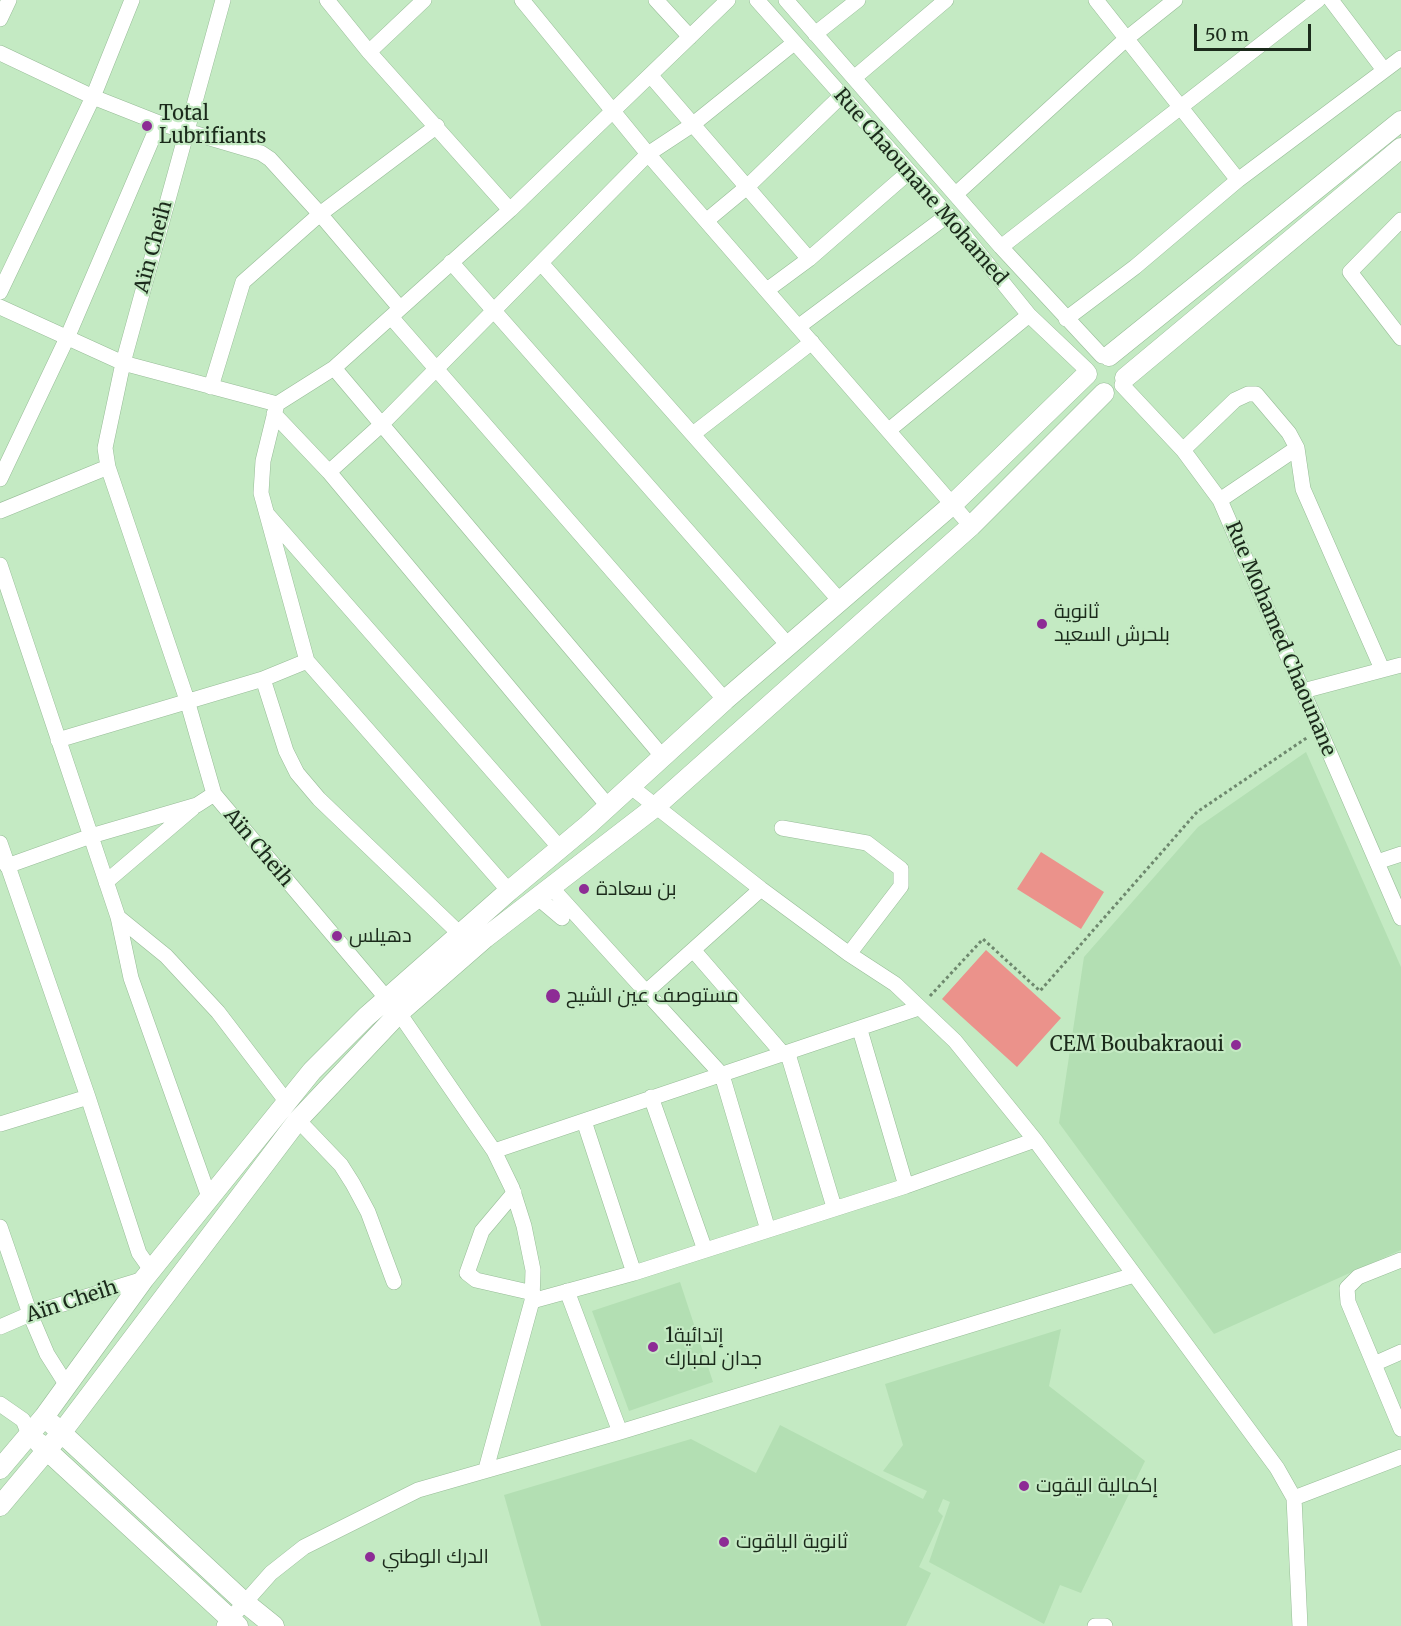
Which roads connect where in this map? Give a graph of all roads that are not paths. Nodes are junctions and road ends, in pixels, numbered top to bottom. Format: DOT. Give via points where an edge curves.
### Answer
graph roads {
  1 [pos="9,0"];
  2 [pos="132,0"];
  3 [pos="223,0"];
  4 [pos="327,0"];
  5 [pos="424,0"];
  6 [pos="522,0"];
  7 [pos="656,0"];
  8 [pos="728,0"];
  9 [pos="757,0"];
  10 [pos="786,0"];
  11 [pos="858,0"];
  12 [pos="946,0"];
  13 [pos="1096,0"];
  14 [pos="1175,0"];
  15 [pos="1318,0"];
  16 [pos="1331,0"];
  17 [pos="0,19"];
  18 [pos="815,34"];
  19 [pos="690,37"];
  20 [pos="1126,39"];
  21 [pos="794,43"];
  22 [pos="369,52"];
  23 [pos="0,53"];
  24 [pos="1401,58"];
  25 [pos="1384,70"];
  26 [pos="651,76"];
  27 [pos="854,78"];
  28 [pos="93,96"];
  29 [pos="841,96"];
  30 [pos="1179,106"];
  31 [pos="612,110"];
  32 [pos="1401,121"];
  33 [pos="159,123"];
  34 [pos="692,125"];
  35 [pos="437,126"];
  36 [pos="186,130"];
  37 [pos="1401,148"];
  38 [pos="648,154"];
  39 [pos="909,172"];
  40 [pos="1238,180"];
  41 [pos="747,188"];
  42 [pos="956,194"];
  43 [pos="510,210"];
  44 [pos="320,214"];
  45 [pos="948,215"];
  46 [pos="706,221"];
  47 [pos="1399,227"];
  48 [pos="1001,247"];
  49 [pos="809,259"];
  50 [pos="451,261"];
  51 [pos="541,263"];
  52 [pos="767,290"];
  53 [pos="0,292"];
  54 [pos="0,307"];
  55 [pos="395,312"];
  56 [pos="494,312"];
  57 [pos="1029,315"];
  58 [pos="1066,319"];
  59 [pos="798,327"];
  60 [pos="67,338"];
  61 [pos="1401,338"];
  62 [pos="812,342"];
  63 [pos="1106,356"];
  64 [pos="123,363"];
  65 [pos="334,368"];
  66 [pos="435,371"];
  67 [pos="1087,372"];
  68 [pos="1117,385"];
  69 [pos="211,387"];
  70 [pos="275,409"];
  71 [pos="381,425"];
  72 [pos="889,430"];
  73 [pos="693,434"];
  74 [pos="1298,448"];
  75 [pos="1183,450"];
  76 [pos="108,467"];
  77 [pos="329,472"];
  78 [pos="0,479"];
  79 [pos="1220,500"];
  80 [pos="953,504"];
  81 [pos="264,510"];
  82 [pos="0,511"];
  83 [pos="971,526"];
  84 [pos="0,565"];
  85 [pos="841,602"];
  86 [pos="788,645"];
  87 [pos="307,661"];
  88 [pos="1401,665"];
  89 [pos="1382,669"];
  90 [pos="263,679"];
  91 [pos="1303,691"];
  92 [pos="187,700"];
  93 [pos="725,700"];
  94 [pos="58,740"];
  95 [pos="662,756"];
  96 [pos="630,786"];
  97 [pos="214,794"];
  98 [pos="197,805"];
  99 [pos="608,806"];
  100 [pos="655,807"];
  101 [pos="782,828"];
  102 [pos="91,836"];
  103 [pos="0,843"];
  104 [pos="560,848"];
  105 [pos="1401,854"];
  106 [pos="1377,862"];
  107 [pos="7,866"];
  108 [pos="106,882"];
  109 [pos="6,885"];
  110 [pos="761,889"];
  111 [pos="509,891"];
  112 [pos="543,892"];
  113 [pos="118,917"];
  114 [pos="562,918"];
  115 [pos="1401,918"];
  116 [pos="460,934"];
  117 [pos="694,951"];
  118 [pos="849,954"];
  119 [pos="646,992"];
  120 [pos="392,1006"];
  121 [pos="920,1008"];
  122 [pos="860,1030"];
  123 [pos="786,1055"];
  124 [pos="722,1075"];
  125 [pos="88,1097"];
  126 [pos="651,1097"];
  127 [pos="285,1101"];
  128 [pos="298,1120"];
  129 [pos="584,1121"];
  130 [pos="0,1124"];
  131 [pos="1035,1140"];
  132 [pos="494,1151"];
  133 [pos="906,1186"];
  134 [pos="514,1193"];
  135 [pos="209,1197"];
  136 [pos="834,1207"];
  137 [pos="0,1227"];
  138 [pos="768,1230"];
  139 [pos="705,1250"];
  140 [pos="1401,1260"];
  141 [pos="634,1273"];
  142 [pos="147,1275"];
  143 [pos="1134,1275"];
  144 [pos="394,1282"];
  145 [pos="567,1291"];
  146 [pos="532,1297"];
  147 [pos="30,1314"];
  148 [pos="0,1327"];
  149 [pos="1401,1352"];
  150 [pos="1374,1365"];
  151 [pos="66,1384"];
  152 [pos="0,1404"];
  153 [pos="44,1417"];
  154 [pos="26,1427"];
  155 [pos="1401,1429"];
  156 [pos="62,1432"];
  157 [pos="620,1432"];
  158 [pos="47,1451"];
  159 [pos="1401,1457"];
  160 [pos="0,1468"];
  161 [pos="486,1469"];
  162 [pos="1294,1498"];
  163 [pos="0,1506"];
  164 [pos="243,1601"];
  165 [pos="231,1624"];
  166 [pos="274,1626"];
  167 [pos="1095,1626"];
  168 [pos="1105,1626"];
  169 [pos="1300,1626"];
  1 -- 17 [label="street"];
  2 -- 28 [label="street"];
  3 -- 36 [label="street, Aïn Cheih"];
  4 -- 22 [label="street"];
  5 -- 22 [label="street"];
  6 -- 31 [label="street"];
  7 -- 19 [label="street"];
  8 -- 19 [label="street"];
  9 -- 21 [label="street, Rue Chaounane Mohamed"];
  10 -- 18 [label="street, Rue Chaounane Mohamed"];
  11 -- 18 [label="street"];
  12 -- 27 [label="street"];
  13 -- 20 [label="street"];
  14 -- 20 [label="street"];
  15 -- 30 [label="street"];
  16 -- 25 [label="street"];
  18 -- 27 [label="street, Rue Chaounane Mohamed"];
  19 -- 26 [label="street"];
  20 -- 30 [label="street"];
  20 -- 42 [label="street"];
  21 -- 29 [label="street, Rue Chaounane Mohamed"];
  21 -- 34 [label="street"];
  22 -- 35 [label="street"];
  23 -- 28 [label="street"];
  24 -- 25 [label="street"];
  25 -- 40 [label="street"];
  26 -- 31 [label="street"];
  26 -- 34 [label="street"];
  27 -- 42 [label="street, Rue Chaounane Mohamed"];
  28 -- 33 [label="street"];
  28 -- 53 [label="street"];
  29 -- 39 [label="street, Rue Chaounane Mohamed"];
  29 -- 41 [label="street"];
  30 -- 40 [label="street"];
  30 -- 48 [label="street"];
  31 -- 38 [label="street"];
  31 -- 43 [label="street"];
  32 -- 63 [label="main road"];
  33 -- 36 [label="street"];
  33 -- 60 [label="street"];
  34 -- 38 [label="street"];
  34 -- 41 [label="street"];
  35 -- 43 [label="street"];
  35 -- 44 [label="street"];
  36 -- 44 [label="street" via="261,153"];
  36 -- 64 [label="street, Aïn Cheih"];
  37 -- 68 [label="main road"];
  38 -- 46 [label="street"];
  38 -- 51 [label="street"];
  39 -- 45 [label="street, Rue Chaounane Mohamed"];
  39 -- 49 [label="street"];
  40 -- 58 [label="street"];
  41 -- 46 [label="street"];
  41 -- 49 [label="street"];
  42 -- 48 [label="street, Rue Chaounane Mohamed"];
  43 -- 50 [label="street"];
  44 -- 55 [label="street"];
  44 -- 69 [label="street" via="243,282"];
  45 -- 57 [label="street, Rue Chaounane Mohamed"];
  45 -- 59 [label="street"];
  46 -- 52 [label="street"];
  47 -- 61 [label="street" via="1350,272"];
  48 -- 58 [label="street, Rue Chaounane Mohamed"];
  49 -- 52 [label="street"];
  50 -- 55 [label="street"];
  50 -- 56 [label="street"];
  51 -- 56 [label="street"];
  51 -- 73 [label="street"];
  52 -- 59 [label="street"];
  54 -- 60 [label="street"];
  55 -- 65 [label="street"];
  55 -- 66 [label="street"];
  56 -- 66 [label="street"];
  56 -- 86 [label="street"];
  57 -- 67 [label="street, Rue Chaounane Mohamed"];
  57 -- 72 [label="street"];
  58 -- 63 [label="street, Rue Chaounane Mohamed"];
  59 -- 62 [label="street"];
  60 -- 64 [label="street"];
  60 -- 78 [label="street"];
  62 -- 72 [label="street"];
  62 -- 73 [label="street"];
  63 -- 67 [label="main road" via="1093,361"];
  63 -- 68 [label="main road" via="1121,364"];
  64 -- 69 [label="street"];
  64 -- 76 [label="street, Aïn Cheih" via="105,448"];
  65 -- 70 [label="street"];
  65 -- 71 [label="street"];
  66 -- 71 [label="street"];
  66 -- 93 [label="street"];
  67 -- 68 [label="main road" via="1094,389"];
  67 -- 80 [label="main road"];
  68 -- 75 [label="street, Rue Mohamed Chaounane"];
  68 -- 83 [label="main road"];
  69 -- 70 [label="street"];
  70 -- 77 [label="street"];
  70 -- 81 [label="street" via="263,461"];
  71 -- 77 [label="street"];
  71 -- 95 [label="street"];
  72 -- 80 [label="street"];
  73 -- 85 [label="street"];
  74 -- 75 [label="street" via="1256,394 1248,393"];
  74 -- 79 [label="street"];
  74 -- 89 [label="street" via="1303,489"];
  75 -- 79 [label="street, Rue Mohamed Chaounane"];
  76 -- 82 [label="street"];
  76 -- 92 [label="street, Aïn Cheih"];
  77 -- 99 [label="street"];
  79 -- 91 [label="street, Rue Mohamed Chaounane"];
  80 -- 83 [label="street"];
  80 -- 85 [label="main road"];
  81 -- 87 [label="street"];
  81 -- 104 [label="street"];
  83 -- 100 [label="main road"];
  84 -- 94 [label="street"];
  85 -- 86 [label="main road"];
  86 -- 93 [label="main road"];
  87 -- 90 [label="street"];
  87 -- 111 [label="street"];
  88 -- 89 [label="street"];
  89 -- 91 [label="street"];
  90 -- 92 [label="street"];
  90 -- 116 [label="street" via="297,773 319,799"];
  91 -- 106 [label="street, Rue Mohamed Chaounane"];
  92 -- 94 [label="street"];
  92 -- 97 [label="street, Aïn Cheih"];
  93 -- 95 [label="main road"];
  94 -- 102 [label="street"];
  95 -- 96 [label="main road"];
  96 -- 99 [label="main road"];
  96 -- 100 [label="street"];
  97 -- 98 [label="street, Aïn Cheih"];
  97 -- 120 [label="street, Aïn Cheih"];
  98 -- 102 [label="street, Aïn Cheih"];
  98 -- 108 [label="street"];
  99 -- 104 [label="main road"];
  100 -- 110 [label="street"];
  100 -- 112 [label="main road"];
  101 -- 118 [label="street" via="867,843 902,869 901,886"];
  102 -- 107 [label="street, Aïn Cheih"];
  102 -- 108 [label="street"];
  103 -- 107 [label="street"];
  104 -- 111 [label="main road"];
  105 -- 106 [label="street"];
  106 -- 115 [label="street, Rue Mohamed Chaounane"];
  107 -- 109 [label="street"];
  108 -- 113 [label="street"];
  109 -- 125 [label="street"];
  110 -- 117 [label="street"];
  110 -- 118 [label="street"];
  111 -- 116 [label="main road"];
  112 -- 114 [label="street"];
  112 -- 119 [label="street"];
  112 -- 120 [label="main road"];
  113 -- 127 [label="street" via="166,956 211,1004"];
  113 -- 135 [label="street" via="131,978"];
  116 -- 120 [label="main road"];
  117 -- 119 [label="street"];
  117 -- 123 [label="street"];
  118 -- 121 [label="street" via="895,984"];
  119 -- 124 [label="street"];
  120 -- 127 [label="main road"];
  120 -- 128 [label="main road"];
  120 -- 132 [label="street, Aïn Cheih"];
  121 -- 122 [label="street"];
  121 -- 131 [label="street" via="955,1041"];
  122 -- 123 [label="street"];
  122 -- 133 [label="street"];
  123 -- 124 [label="street"];
  123 -- 136 [label="street"];
  124 -- 126 [label="street"];
  124 -- 138 [label="street"];
  125 -- 130 [label="street"];
  125 -- 142 [label="street"];
  126 -- 129 [label="street"];
  126 -- 139 [label="street"];
  127 -- 135 [label="main road"];
  128 -- 144 [label="street" via="353,1184 372,1221"];
  128 -- 156 [label="main road"];
  129 -- 132 [label="street"];
  129 -- 141 [label="street"];
  131 -- 133 [label="street"];
  131 -- 143 [label="street"];
  132 -- 134 [label="street, Aïn Cheih"];
  133 -- 136 [label="street"];
  134 -- 146 [label="street, Aïn Cheih" via="533,1270"];
  134 -- 146 [label="street" via="482,1231 467,1273 476,1280"];
  135 -- 142 [label="main road"];
  136 -- 138 [label="street"];
  137 -- 147 [label="street"];
  138 -- 139 [label="street"];
  139 -- 141 [label="street"];
  140 -- 150 [label="street" via="1358,1277 1347,1288 1348,1302"];
  141 -- 145 [label="street"];
  142 -- 147 [label="street, Aïn Cheih"];
  142 -- 151 [label="main road"];
  143 -- 157 [label="street"];
  143 -- 162 [label="street" via="1277,1468"];
  145 -- 146 [label="street"];
  145 -- 157 [label="street"];
  146 -- 161 [label="street, Aïn Cheih"];
  147 -- 148 [label="street, Aïn Cheih"];
  147 -- 151 [label="street" via="47,1354"];
  149 -- 150 [label="street"];
  150 -- 155 [label="street"];
  151 -- 153 [label="main road"];
  152 -- 154 [label="street"];
  153 -- 154 [label="main road"];
  153 -- 156 [label="main road"];
  154 -- 158 [label="main road"];
  154 -- 160 [label="main road"];
  156 -- 158 [label="main road"];
  156 -- 164 [label="main road"];
  157 -- 161 [label="street"];
  158 -- 163 [label="main road"];
  158 -- 165 [label="main road"];
  159 -- 162 [label="street"];
  161 -- 164 [label="street" via="418,1490 335,1530 304,1547"];
  162 -- 169 [label="street"];
  164 -- 165 [label="street"];
  164 -- 166 [label="main road"];
  167 -- 168 [label="street"];
}
